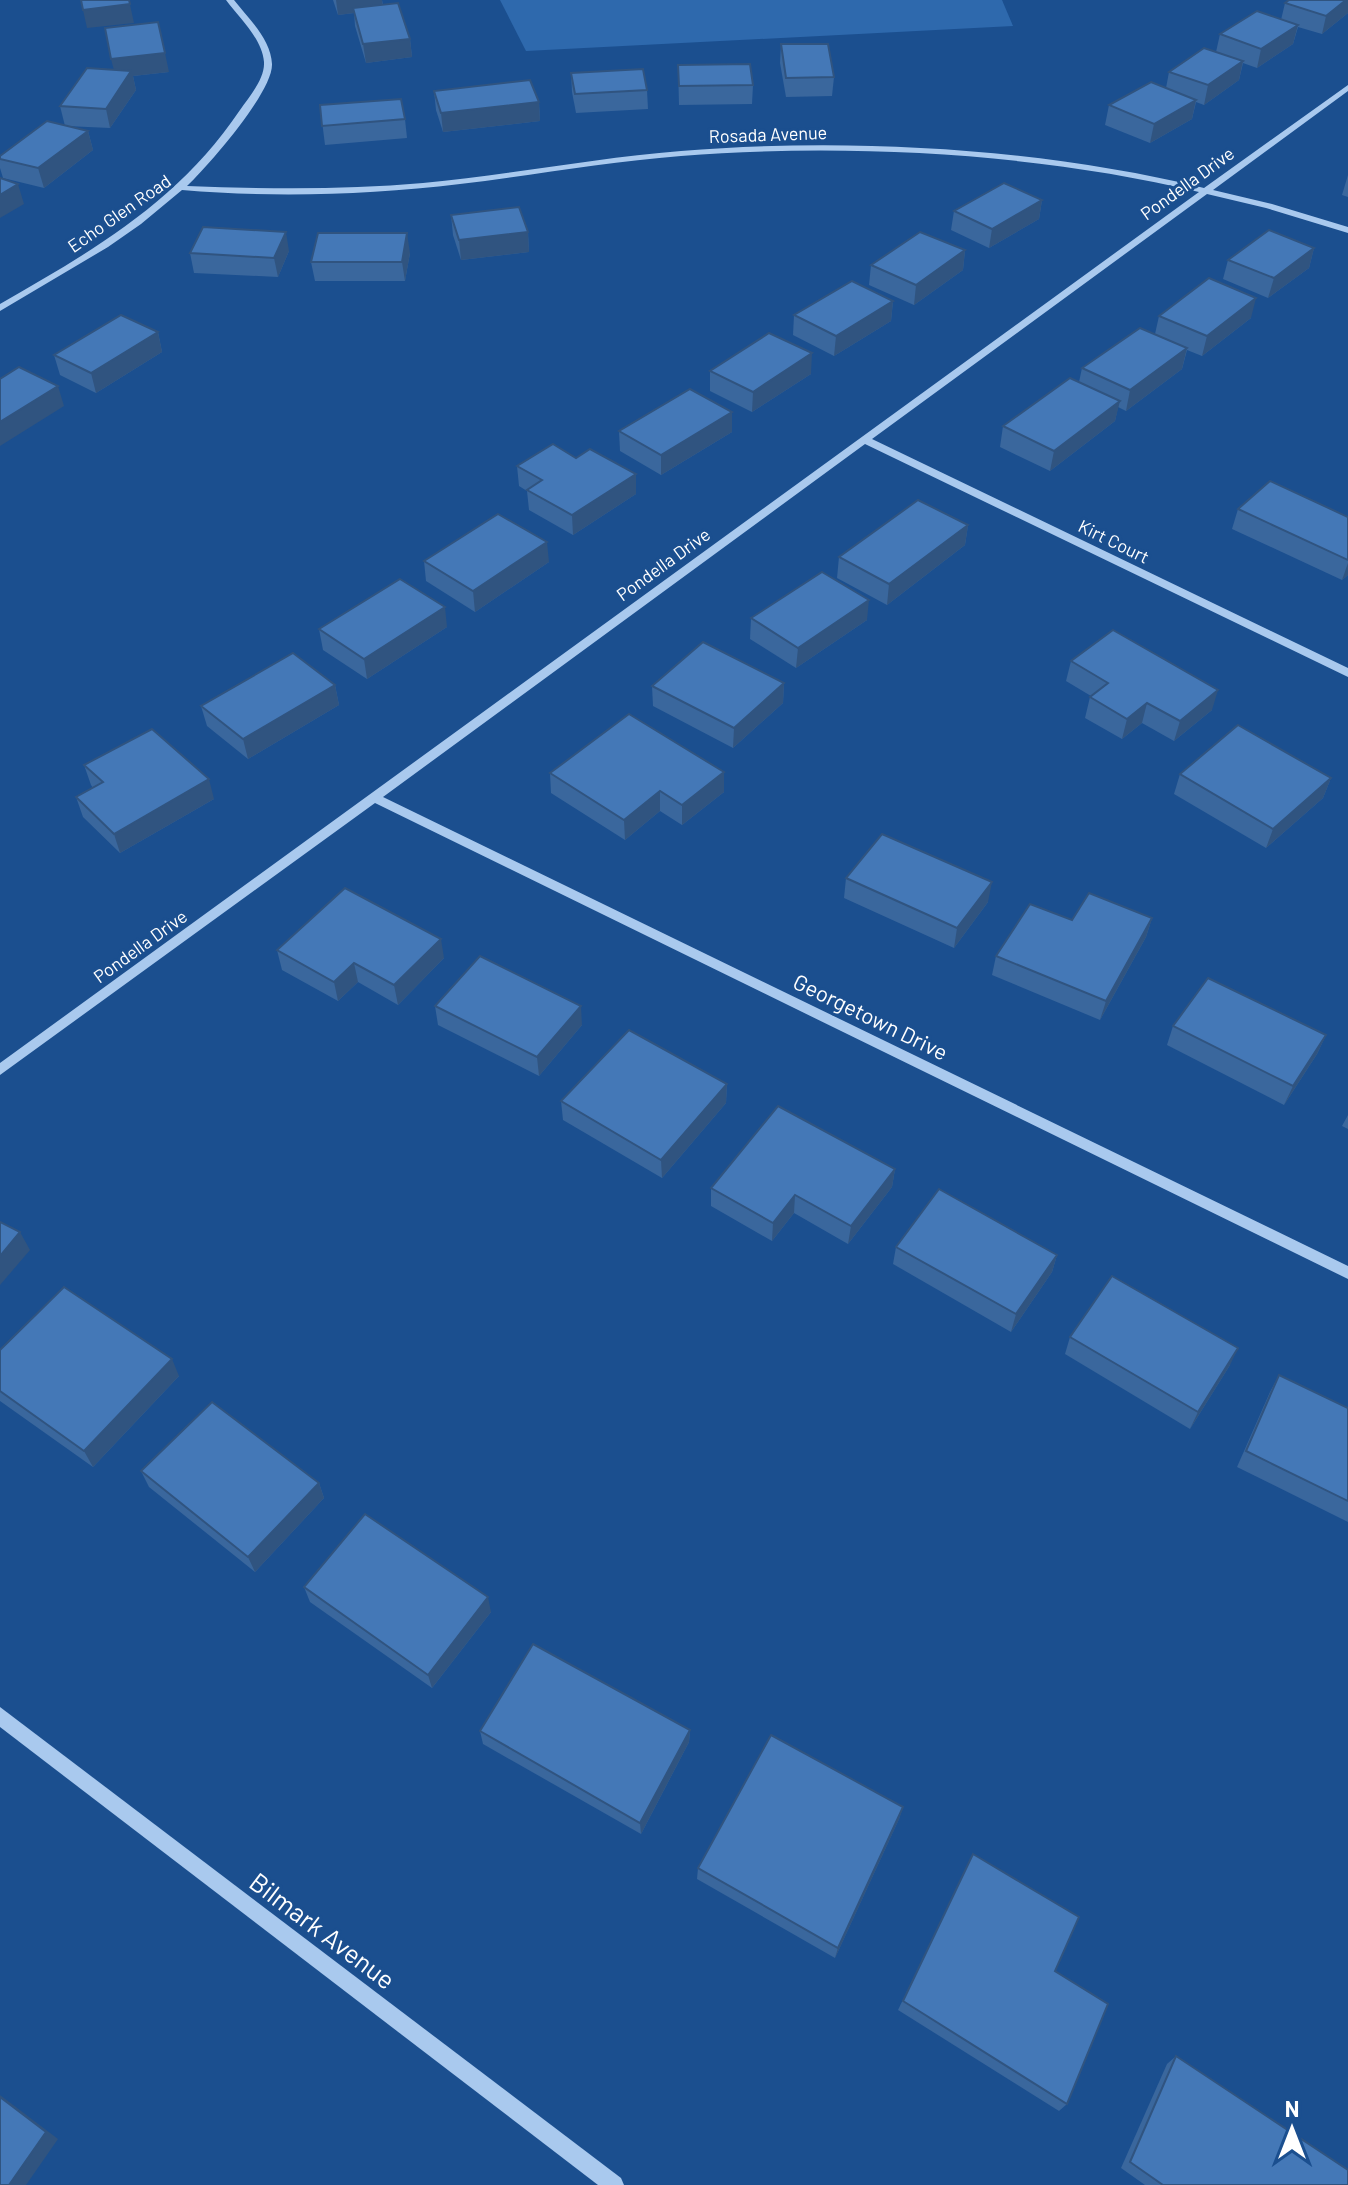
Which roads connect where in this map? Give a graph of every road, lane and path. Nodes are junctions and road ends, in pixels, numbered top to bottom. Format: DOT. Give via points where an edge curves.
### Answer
graph roads {
  1 [pos="230,0"];
  2 [pos="1348,87"];
  3 [pos="183,188"];
  4 [pos="1208,191"];
  5 [pos="1348,230"];
  6 [pos="0,308"];
  7 [pos="865,440"];
  8 [pos="1348,673"];
  9 [pos="375,798"];
  10 [pos="0,1070"];
  11 [pos="1348,1273"];
  12 [pos="0,1716"];
  13 [pos="614,2185"];
  1 -- 3 [label="street, Echo Glen Road" via="267,52 269,66 231,134"];
  2 -- 4 [label="street, Pondella Drive"];
  3 -- 4 [label="street, Rosada Avenue" via="315,191 424,186 682,153 807,147 970,155"];
  3 -- 6 [label="street, Echo Glen Road" via="96,252"];
  4 -- 5 [label="street, Rosada Avenue"];
  4 -- 7 [label="street, Pondella Drive"];
  7 -- 8 [label="street, Kirt Court"];
  7 -- 9 [label="street, Pondella Drive"];
  9 -- 10 [label="street, Pondella Drive"];
  9 -- 11 [label="street, Georgetown Drive"];
  12 -- 13 [label="street, Bilmark Avenue"];
}
